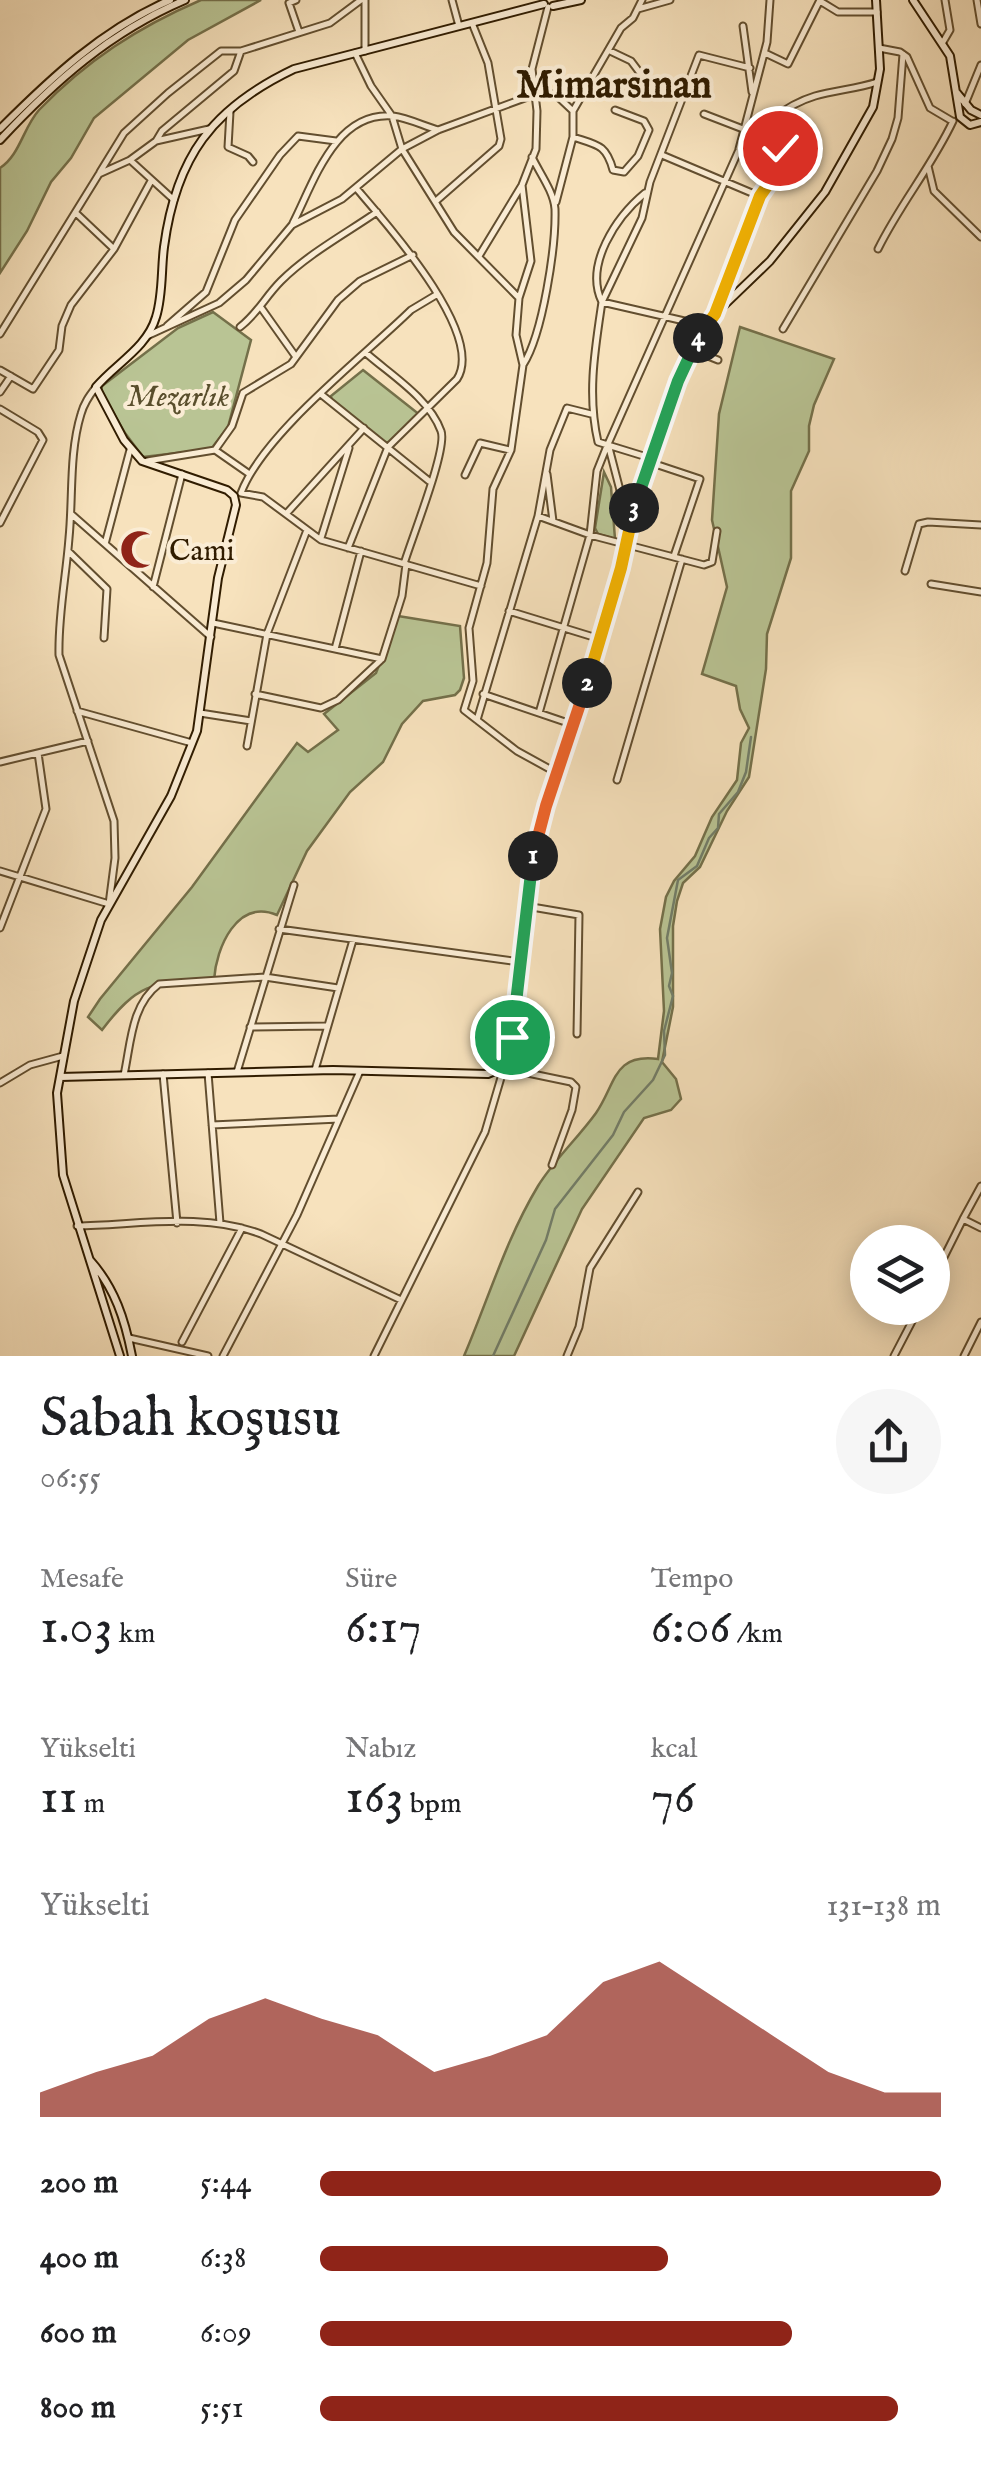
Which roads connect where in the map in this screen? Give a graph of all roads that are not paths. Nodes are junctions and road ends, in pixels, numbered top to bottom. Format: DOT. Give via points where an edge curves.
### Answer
graph roads {
  1 [pos="170,0"];
  2 [pos="185,0"];
  3 [pos="296,0"];
  4 [pos="363,0"];
  5 [pos="452,0"];
  6 [pos="581,0"];
  7 [pos="642,0"];
  8 [pos="670,0"];
  9 [pos="770,0"];
  10 [pos="820,0"];
  11 [pos="876,0"];
  12 [pos="913,0"];
  13 [pos="945,0"];
  14 [pos="977,0"];
  15 [pos="547,3"];
  16 [pos="638,9"];
  17 [pos="877,12"];
  18 [pos="472,22"];
  19 [pos="981,24"];
  20 [pos="459,26"];
  21 [pos="743,26"];
  22 [pos="299,32"];
  23 [pos="944,42"];
  24 [pos="879,48"];
  25 [pos="241,51"];
  26 [pos="365,51"];
  27 [pos="610,51"];
  28 [pos="765,52"];
  29 [pos="355,53"];
  30 [pos="903,54"];
  31 [pos="981,65"];
  32 [pos="750,68"];
  33 [pos="877,82"];
  34 [pos="954,82"];
  35 [pos="533,92"];
  36 [pos="684,94"];
  37 [pos="753,98"];
  38 [pos="964,104"];
  39 [pos="230,109"];
  40 [pos="497,110"];
  41 [pos="615,110"];
  42 [pos="573,111"];
  43 [pos="704,114"];
  44 [pos="392,116"];
  45 [pos="956,119"];
  46 [pos="979,122"];
  47 [pos="0,129"];
  48 [pos="211,129"];
  49 [pos="744,129"];
  50 [pos="438,130"];
  51 [pos="574,136"];
  52 [pos="750,139"];
  53 [pos="0,140"];
  54 [pos="156,140"];
  55 [pos="336,142"];
  56 [pos="402,149"];
  57 [pos="806,151"];
  58 [pos="738,152"];
  59 [pos="662,155"];
  60 [pos="532,158"];
  61 [pos="130,160"];
  62 [pos="253,162"];
  63 [pos="928,165"];
  64 [pos="776,173"];
  65 [pos="99,174"];
  66 [pos="724,180"];
  67 [pos="151,182"];
  68 [pos="522,184"];
  69 [pos="356,188"];
  70 [pos="648,191"];
  71 [pos="760,196"];
  72 [pos="174,200"];
  73 [pos="435,202"];
  74 [pos="555,204"];
  75 [pos="376,212"];
  76 [pos="77,214"];
  77 [pos="292,225"];
  78 [pos="981,237"];
  79 [pos="114,249"];
  80 [pos="878,249"];
  81 [pos="413,254"];
  82 [pos="479,256"];
  83 [pos="436,295"];
  84 [pos="519,298"];
  85 [pos="602,302"];
  86 [pos="262,309"];
  87 [pos="663,314"];
  88 [pos="715,314"];
  89 [pos="706,326"];
  90 [pos="240,327"];
  91 [pos="163,330"];
  92 [pos="783,330"];
  93 [pos="0,334"];
  94 [pos="147,336"];
  95 [pos="692,350"];
  96 [pos="366,354"];
  97 [pos="296,357"];
  98 [pos="718,360"];
  99 [pos="523,365"];
  100 [pos="0,370"];
  101 [pos="11,376"];
  102 [pos="96,387"];
  103 [pos="0,392"];
  104 [pos="322,395"];
  105 [pos="428,407"];
  106 [pos="0,409"];
  107 [pos="592,414"];
  108 [pos="364,428"];
  109 [pos="608,444"];
  110 [pos="350,446"];
  111 [pos="388,447"];
  112 [pos="130,450"];
  113 [pos="215,450"];
  114 [pos="511,450"];
  115 [pos="650,460"];
  116 [pos="142,462"];
  117 [pos="547,468"];
  118 [pos="182,474"];
  119 [pos="248,474"];
  120 [pos="465,475"];
  121 [pos="430,482"];
  122 [pos="237,495"];
  123 [pos="71,514"];
  124 [pos="286,514"];
  125 [pos="538,516"];
  126 [pos="553,521"];
  127 [pos="0,522"];
  128 [pos="629,525"];
  129 [pos="981,525"];
  130 [pos="307,530"];
  131 [pos="717,531"];
  132 [pos="590,535"];
  133 [pos="321,540"];
  134 [pos="104,544"];
  135 [pos="625,544"];
  136 [pos="348,548"];
  137 [pos="68,551"];
  138 [pos="361,552"];
  139 [pos="674,556"];
  140 [pos="682,559"];
  141 [pos="405,564"];
  142 [pos="906,571"];
  143 [pos="931,584"];
  144 [pos="481,586"];
  145 [pos="153,587"];
  146 [pos="981,592"];
  147 [pos="509,611"];
  148 [pos="213,623"];
  149 [pos="566,628"];
  150 [pos="267,634"];
  151 [pos="211,637"];
  152 [pos="104,638"];
  153 [pos="600,638"];
  154 [pos="335,649"];
  155 [pos="382,659"];
  156 [pos="255,694"];
  157 [pos="484,694"];
  158 [pos="77,711"];
  159 [pos="200,712"];
  160 [pos="539,713"];
  161 [pos="476,720"];
  162 [pos="252,721"];
  163 [pos="574,725"];
  164 [pos="88,741"];
  165 [pos="192,743"];
  166 [pos="247,746"];
  167 [pos="38,753"];
  168 [pos="0,762"];
  169 [pos="557,773"];
  170 [pos="618,780"];
  171 [pos="0,870"];
  172 [pos="19,876"];
  173 [pos="294,886"];
  174 [pos="110,904"];
  175 [pos="526,906"];
  176 [pos="0,928"];
  177 [pos="279,928"];
  178 [pos="353,940"];
  179 [pos="520,962"];
  180 [pos="265,977"];
  181 [pos="338,988"];
  182 [pos="326,1026"];
  183 [pos="250,1028"];
  184 [pos="577,1034"];
  185 [pos="64,1056"];
  186 [pos="505,1065"];
  187 [pos="315,1070"];
  188 [pos="360,1070"];
  189 [pos="237,1072"];
  190 [pos="208,1073"];
  191 [pos="163,1074"];
  192 [pos="124,1075"];
  193 [pos="60,1077"];
  194 [pos="0,1083"];
  195 [pos="340,1118"];
  196 [pos="212,1124"];
  197 [pos="552,1166"];
  198 [pos="981,1186"];
  199 [pos="638,1192"];
  200 [pos="963,1219"];
  201 [pos="176,1223"];
  202 [pos="220,1223"];
  203 [pos="77,1226"];
  204 [pos="242,1228"];
  205 [pos="981,1228"];
  206 [pos="283,1244"];
  207 [pos="950,1245"];
  208 [pos="89,1260"];
  209 [pos="401,1300"];
  210 [pos="981,1322"];
  211 [pos="910,1325"];
  212 [pos="129,1338"];
  213 [pos="182,1342"];
  214 [pos="120,1356"];
  215 [pos="132,1356"];
  216 [pos="208,1356"];
  217 [pos="223,1356"];
  218 [pos="374,1356"];
  219 [pos="567,1356"];
  220 [pos="894,1356"];
  221 [pos="964,1356"];
  1 -- 47 [label="street" via="79,54"];
  2 -- 53 [label="street" via="89,54"];
  3 -- 22 [label="street" via="289,3"];
  4 -- 22 [label="street" via="330,23"];
  4 -- 26 [label="street"];
  5 -- 20 [label="street"];
  6 -- 15 [label="street"];
  7 -- 16 [label="street"];
  8 -- 16 [label="street"];
  9 -- 28 [label="street"];
  10 -- 17 [label="street" via="838,12"];
  10 -- 28 [label="street" via="788,64"];
  11 -- 17 [label="street"];
  12 -- 23 [label="street"];
  13 -- 23 [label="street" via="950,30"];
  14 -- 19 [label="street"];
  15 -- 18 [label="street"];
  15 -- 35 [label="street"];
  16 -- 27 [label="street"];
  17 -- 24 [label="street"];
  18 -- 20 [label="street"];
  18 -- 40 [label="street"];
  20 -- 26 [label="street"];
  21 -- 32 [label="street"];
  22 -- 25 [label="street"];
  23 -- 34 [label="street"];
  24 -- 30 [label="street"];
  24 -- 33 [label="street"];
  25 -- 54 [label="street" via="234,72"];
  25 -- 65 [label="street" via="222,51 168,94 124,133"];
  26 -- 29 [label="street"];
  27 -- 36 [label="street" via="632,61 652,89 666,85"];
  27 -- 42 [label="street"];
  28 -- 37 [label="street"];
  29 -- 39 [label="street" via="294,69"];
  29 -- 44 [label="street"];
  30 -- 45 [label="street" via="930,108"];
  30 -- 92 [label="street" via="892,139"];
  31 -- 38 [label="street"];
  32 -- 36 [label="street" via="699,55"];
  32 -- 37 [label="street"];
  33 -- 52 [label="street" via="791,105"];
  33 -- 88 [label="street" via="873,107 825,192 770,261"];
  34 -- 38 [label="street"];
  34 -- 45 [label="street"];
  35 -- 40 [label="street"];
  35 -- 42 [label="street" via="556,95"];
  35 -- 60 [label="street" via="538,111"];
  36 -- 59 [label="street"];
  37 -- 49 [label="street"];
  38 -- 46 [label="street"];
  39 -- 48 [label="street"];
  39 -- 62 [label="street" via="228,147"];
  40 -- 50 [label="street"];
  40 -- 73 [label="street" via="498,146"];
  41 -- 51 [label="street" via="644,121 649,130 624,172 614,172 602,147"];
  42 -- 51 [label="street"];
  43 -- 49 [label="street"];
  44 -- 50 [label="street"];
  44 -- 55 [label="street" via="352,127"];
  44 -- 56 [label="street"];
  45 -- 46 [label="street"];
  45 -- 63 [label="street"];
  48 -- 54 [label="street"];
  48 -- 72 [label="street" via="192,152"];
  49 -- 58 [label="street"];
  50 -- 56 [label="street"];
  51 -- 74 [label="street"];
  52 -- 58 [label="street"];
  52 -- 64 [label="street" via="780,148"];
  54 -- 61 [label="street"];
  55 -- 77 [label="street"];
  55 -- 91 [label="street" via="298,136 280,155 236,220 206,292"];
  56 -- 69 [label="street"];
  56 -- 73 [label="street"];
  57 -- 64 [label="street"];
  58 -- 66 [label="street"];
  59 -- 66 [label="street"];
  59 -- 70 [label="street"];
  60 -- 68 [label="street"];
  60 -- 74 [label="street"];
  61 -- 65 [label="street"];
  61 -- 67 [label="street"];
  63 -- 78 [label="street" via="934,191"];
  63 -- 80 [label="street"];
  64 -- 71 [label="street"];
  65 -- 76 [label="street"];
  66 -- 71 [label="street"];
  66 -- 87 [label="street"];
  67 -- 72 [label="street"];
  67 -- 79 [label="street"];
  68 -- 82 [label="street"];
  68 -- 84 [label="street" via="531,261"];
  69 -- 75 [label="street"];
  69 -- 77 [label="street"];
  70 -- 85 [label="street"];
  70 -- 85 [label="street" via="632,204 595,269"];
  71 -- 88 [label="street"];
  72 -- 94 [label="street" via="156,318"];
  73 -- 82 [label="street"];
  74 -- 99 [label="street" via="550,272"];
  75 -- 81 [label="street"];
  75 -- 86 [label="street" via="283,279"];
  76 -- 79 [label="street"];
  76 -- 93 [label="street"];
  77 -- 91 [label="street" via="219,303"];
  79 -- 101 [label="street" via="71,305 59,350 33,389"];
  81 -- 83 [label="street"];
  81 -- 97 [label="street" via="338,300"];
  82 -- 84 [label="street"];
  83 -- 96 [label="street"];
  83 -- 105 [label="street" via="458,336 463,366"];
  84 -- 99 [label="street" via="516,335"];
  85 -- 87 [label="street"];
  85 -- 107 [label="street"];
  86 -- 90 [label="street"];
  86 -- 97 [label="street"];
  87 -- 89 [label="street"];
  87 -- 109 [label="street"];
  88 -- 89 [label="street"];
  89 -- 95 [label="street"];
  91 -- 94 [label="street"];
  94 -- 102 [label="street"];
  95 -- 98 [label="street"];
  95 -- 115 [label="street"];
  96 -- 104 [label="street"];
  96 -- 105 [label="street"];
  97 -- 113 [label="street" via="243,394"];
  99 -- 114 [label="street"];
  100 -- 101 [label="street"];
  101 -- 103 [label="street"];
  102 -- 112 [label="street"];
  102 -- 123 [label="street" via="80,417"];
  104 -- 108 [label="street"];
  104 -- 119 [label="street"];
  105 -- 111 [label="street"];
  105 -- 121 [label="street" via="443,434"];
  106 -- 127 [label="street" via="43,440"];
  107 -- 109 [label="street" via="598,442"];
  107 -- 117 [label="street" via="567,408"];
  108 -- 110 [label="street"];
  108 -- 111 [label="street"];
  109 -- 115 [label="street"];
  109 -- 128 [label="street"];
  109 -- 132 [label="street" via="596,472"];
  110 -- 124 [label="street"];
  110 -- 133 [label="street"];
  111 -- 121 [label="street"];
  111 -- 136 [label="street"];
  112 -- 116 [label="street"];
  112 -- 134 [label="street"];
  113 -- 116 [label="street"];
  113 -- 119 [label="street"];
  114 -- 120 [label="street" via="480,443"];
  114 -- 144 [label="street" via="493,489"];
  115 -- 128 [label="street"];
  115 -- 139 [label="street" via="700,479"];
  116 -- 118 [label="street"];
  117 -- 125 [label="street"];
  117 -- 126 [label="street"];
  118 -- 122 [label="street"];
  118 -- 145 [label="street"];
  119 -- 122 [label="street"];
  121 -- 141 [label="street"];
  122 -- 124 [label="street" via="256,494"];
  122 -- 148 [label="street"];
  123 -- 134 [label="street"];
  123 -- 137 [label="street"];
  124 -- 130 [label="street"];
  125 -- 126 [label="street"];
  125 -- 147 [label="street"];
  126 -- 132 [label="street"];
  128 -- 135 [label="street"];
  129 -- 142 [label="street" via="919,524"];
  130 -- 133 [label="street"];
  130 -- 150 [label="street"];
  131 -- 140 [label="street" via="710,564"];
  132 -- 135 [label="street"];
  132 -- 149 [label="street"];
  133 -- 136 [label="street"];
  134 -- 145 [label="street"];
  135 -- 139 [label="street"];
  135 -- 153 [label="street"];
  136 -- 138 [label="street"];
  137 -- 152 [label="street" via="107,589"];
  137 -- 158 [label="street" via="59,655"];
  138 -- 141 [label="street"];
  138 -- 154 [label="street"];
  139 -- 140 [label="street"];
  140 -- 170 [label="street"];
  141 -- 144 [label="street"];
  141 -- 155 [label="street"];
  143 -- 146 [label="street"];
  144 -- 161 [label="street" via="469,628 474,681 464,710"];
  145 -- 151 [label="street"];
  147 -- 149 [label="street"];
  147 -- 157 [label="street"];
  148 -- 150 [label="street"];
  148 -- 151 [label="street"];
  149 -- 153 [label="street"];
  149 -- 160 [label="street"];
  150 -- 154 [label="street"];
  150 -- 156 [label="street"];
  151 -- 159 [label="street"];
  153 -- 163 [label="street"];
  154 -- 155 [label="street"];
  155 -- 156 [label="street" via="327,707"];
  156 -- 162 [label="street"];
  157 -- 160 [label="street"];
  157 -- 161 [label="street"];
  158 -- 164 [label="street"];
  158 -- 165 [label="street"];
  159 -- 162 [label="street"];
  159 -- 165 [label="street"];
  160 -- 163 [label="street"];
  161 -- 169 [label="street"];
  162 -- 166 [label="street"];
  163 -- 169 [label="street"];
  164 -- 167 [label="street"];
  164 -- 174 [label="street" via="114,821"];
  165 -- 174 [label="street" via="172,796"];
  167 -- 168 [label="street"];
  167 -- 172 [label="street" via="46,809"];
  169 -- 175 [label="street" via="533,853"];
  171 -- 172 [label="street"];
  172 -- 174 [label="street"];
  172 -- 176 [label="street"];
  173 -- 177 [label="street"];
  174 -- 185 [label="street" via="74,1001"];
  175 -- 179 [label="street"];
  175 -- 184 [label="street" via="579,914"];
  177 -- 178 [label="street"];
  177 -- 180 [label="street"];
  178 -- 179 [label="street"];
  178 -- 181 [label="street"];
  179 -- 186 [label="street"];
  180 -- 181 [label="street"];
  180 -- 183 [label="street"];
  180 -- 192 [label="street" via="159,984 145,994 136,1014"];
  181 -- 182 [label="street"];
  182 -- 183 [label="street"];
  182 -- 187 [label="street"];
  183 -- 189 [label="street"];
  185 -- 193 [label="street"];
  185 -- 194 [label="street"];
  186 -- 188 [label="street" via="488,1074"];
  186 -- 197 [label="street" via="576,1087"];
  186 -- 209 [label="street" via="485,1132"];
  187 -- 188 [label="street"];
  187 -- 189 [label="street"];
  188 -- 195 [label="street"];
  189 -- 190 [label="street"];
  190 -- 191 [label="street"];
  190 -- 196 [label="street"];
  191 -- 192 [label="street"];
  191 -- 201 [label="street"];
  192 -- 193 [label="street"];
  193 -- 203 [label="street" via="64,1175"];
  195 -- 196 [label="street"];
  195 -- 206 [label="street"];
  196 -- 202 [label="street"];
  198 -- 200 [label="street"];
  199 -- 219 [label="street" via="590,1268"];
  200 -- 205 [label="street"];
  200 -- 207 [label="street"];
  201 -- 202 [label="street"];
  201 -- 203 [label="street"];
  202 -- 204 [label="street"];
  203 -- 208 [label="street"];
  204 -- 206 [label="street"];
  204 -- 213 [label="street"];
  206 -- 209 [label="street"];
  206 -- 217 [label="street"];
  208 -- 212 [label="street" via="112,1290"];
  208 -- 214 [label="street"];
  209 -- 218 [label="street"];
  210 -- 221 [label="street"];
  211 -- 220 [label="street"];
  212 -- 215 [label="street"];
  212 -- 216 [label="street"];
}
